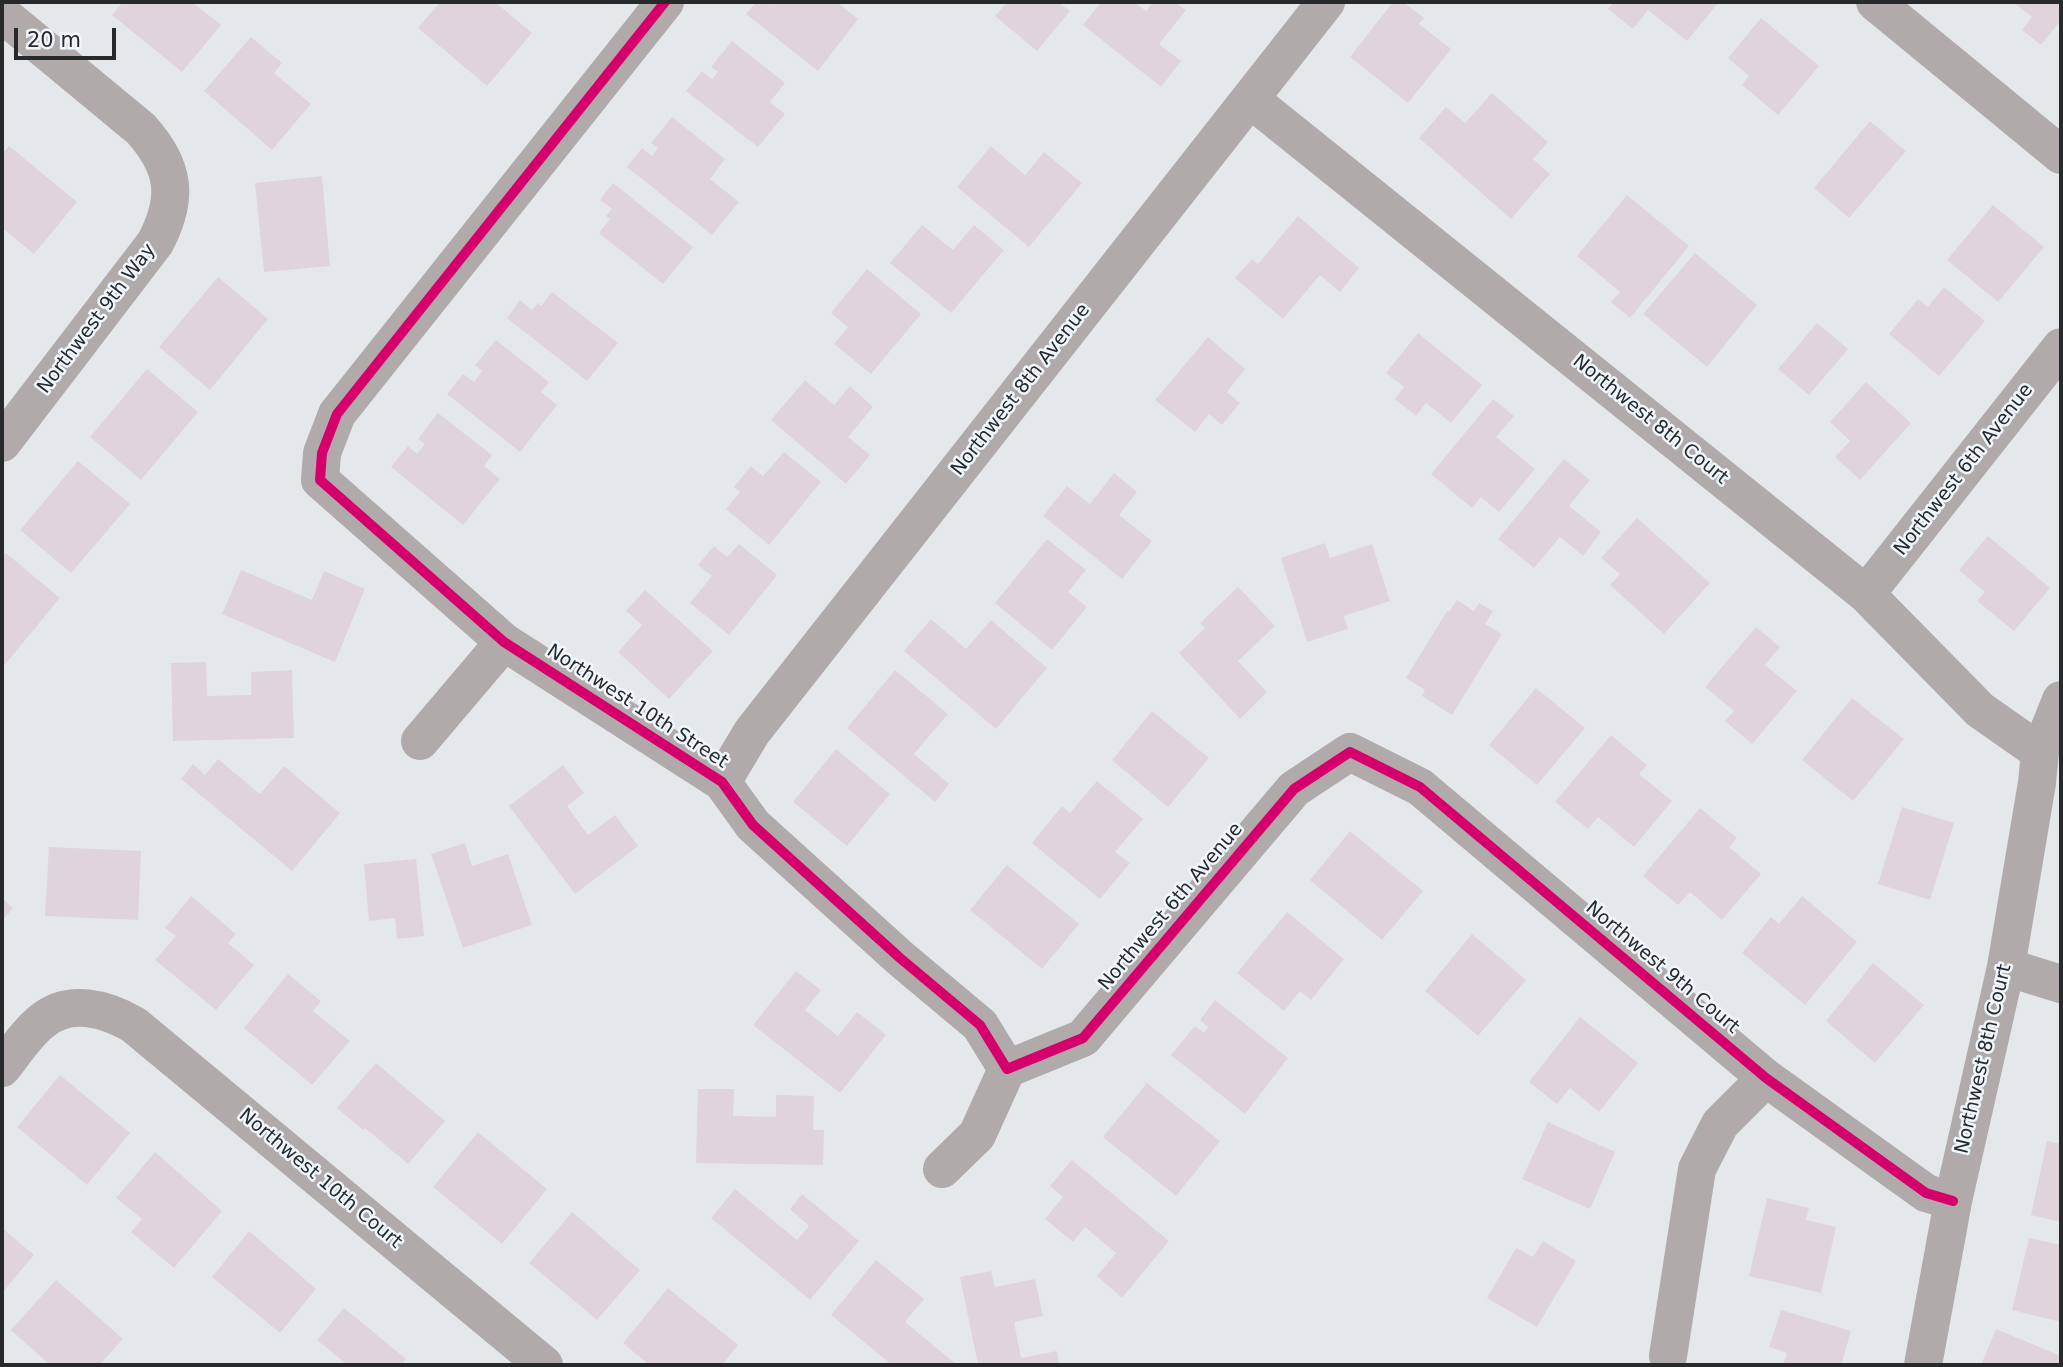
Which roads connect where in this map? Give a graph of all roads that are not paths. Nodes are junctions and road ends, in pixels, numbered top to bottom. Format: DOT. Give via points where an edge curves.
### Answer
graph roads {
  1 [pos="1326,2"];
  2 [pos="1875,2"];
  3 [pos="647,8"];
  4 [pos="2,14"];
  5 [pos="1250,99"];
  6 [pos="2061,155"];
  7 [pos="2061,347"];
  8 [pos="2,443"];
  9 [pos="1866,594"];
  10 [pos="504,642"];
  11 [pos="2061,701"];
  12 [pos="420,741"];
  13 [pos="2040,752"];
  14 [pos="1353,754"];
  15 [pos="722,782"];
  16 [pos="2006,967"];
  17 [pos="2061,984"];
  18 [pos="2,1068"];
  19 [pos="1007,1069"];
  20 [pos="1766,1078"];
  21 [pos="942,1169"];
  22 [pos="1953,1201"];
  23 [pos="1668,1356"];
  24 [pos="544,1365"];
  25 [pos="1923,1365"];
  1 -- 5 [label="street, Northwest 8th Avenue"];
  2 -- 6 [label="street"];
  3 -- 10 [label="street, Northwest 10th Street" via="337,414 321,453 320,480"];
  4 -- 8 [label="street, Northwest 9th Way" via="141,129 167,170 171,195 167,221 155,243"];
  5 -- 9 [label="street, Northwest 8th Court"];
  5 -- 15 [label="street, Northwest 8th Avenue" via="752,732"];
  7 -- 9 [label="street, Northwest 6th Avenue"];
  9 -- 13 [label="street, Northwest 8th Court" via="1980,710"];
  10 -- 12 [label="street"];
  10 -- 15 [label="street, Northwest 10th Street"];
  11 -- 13 [label="street, Northwest 8th Court"];
  13 -- 16 [label="street, Northwest 8th Court"];
  14 -- 19 [label="street, Northwest 6th Avenue" via="1294,789 1083,1038"];
  14 -- 20 [label="street, Northwest 9th Court" via="1420,787"];
  15 -- 19 [label="street, Northwest 10th Street" via="753,825 980,1025"];
  16 -- 17 [label="street"];
  16 -- 22 [label="street, Northwest 8th Court"];
  18 -- 24 [label="street, Northwest 10th Court" via="42,1020 64,1010 88,1007 134,1025"];
  19 -- 21 [label="street" via="977,1135"];
  20 -- 22 [label="street, Northwest 9th Court" via="1926,1193"];
  20 -- 23 [label="street" via="1720,1124 1698,1169"];
  22 -- 25 [label="street, Northwest 8th Court"];
}
